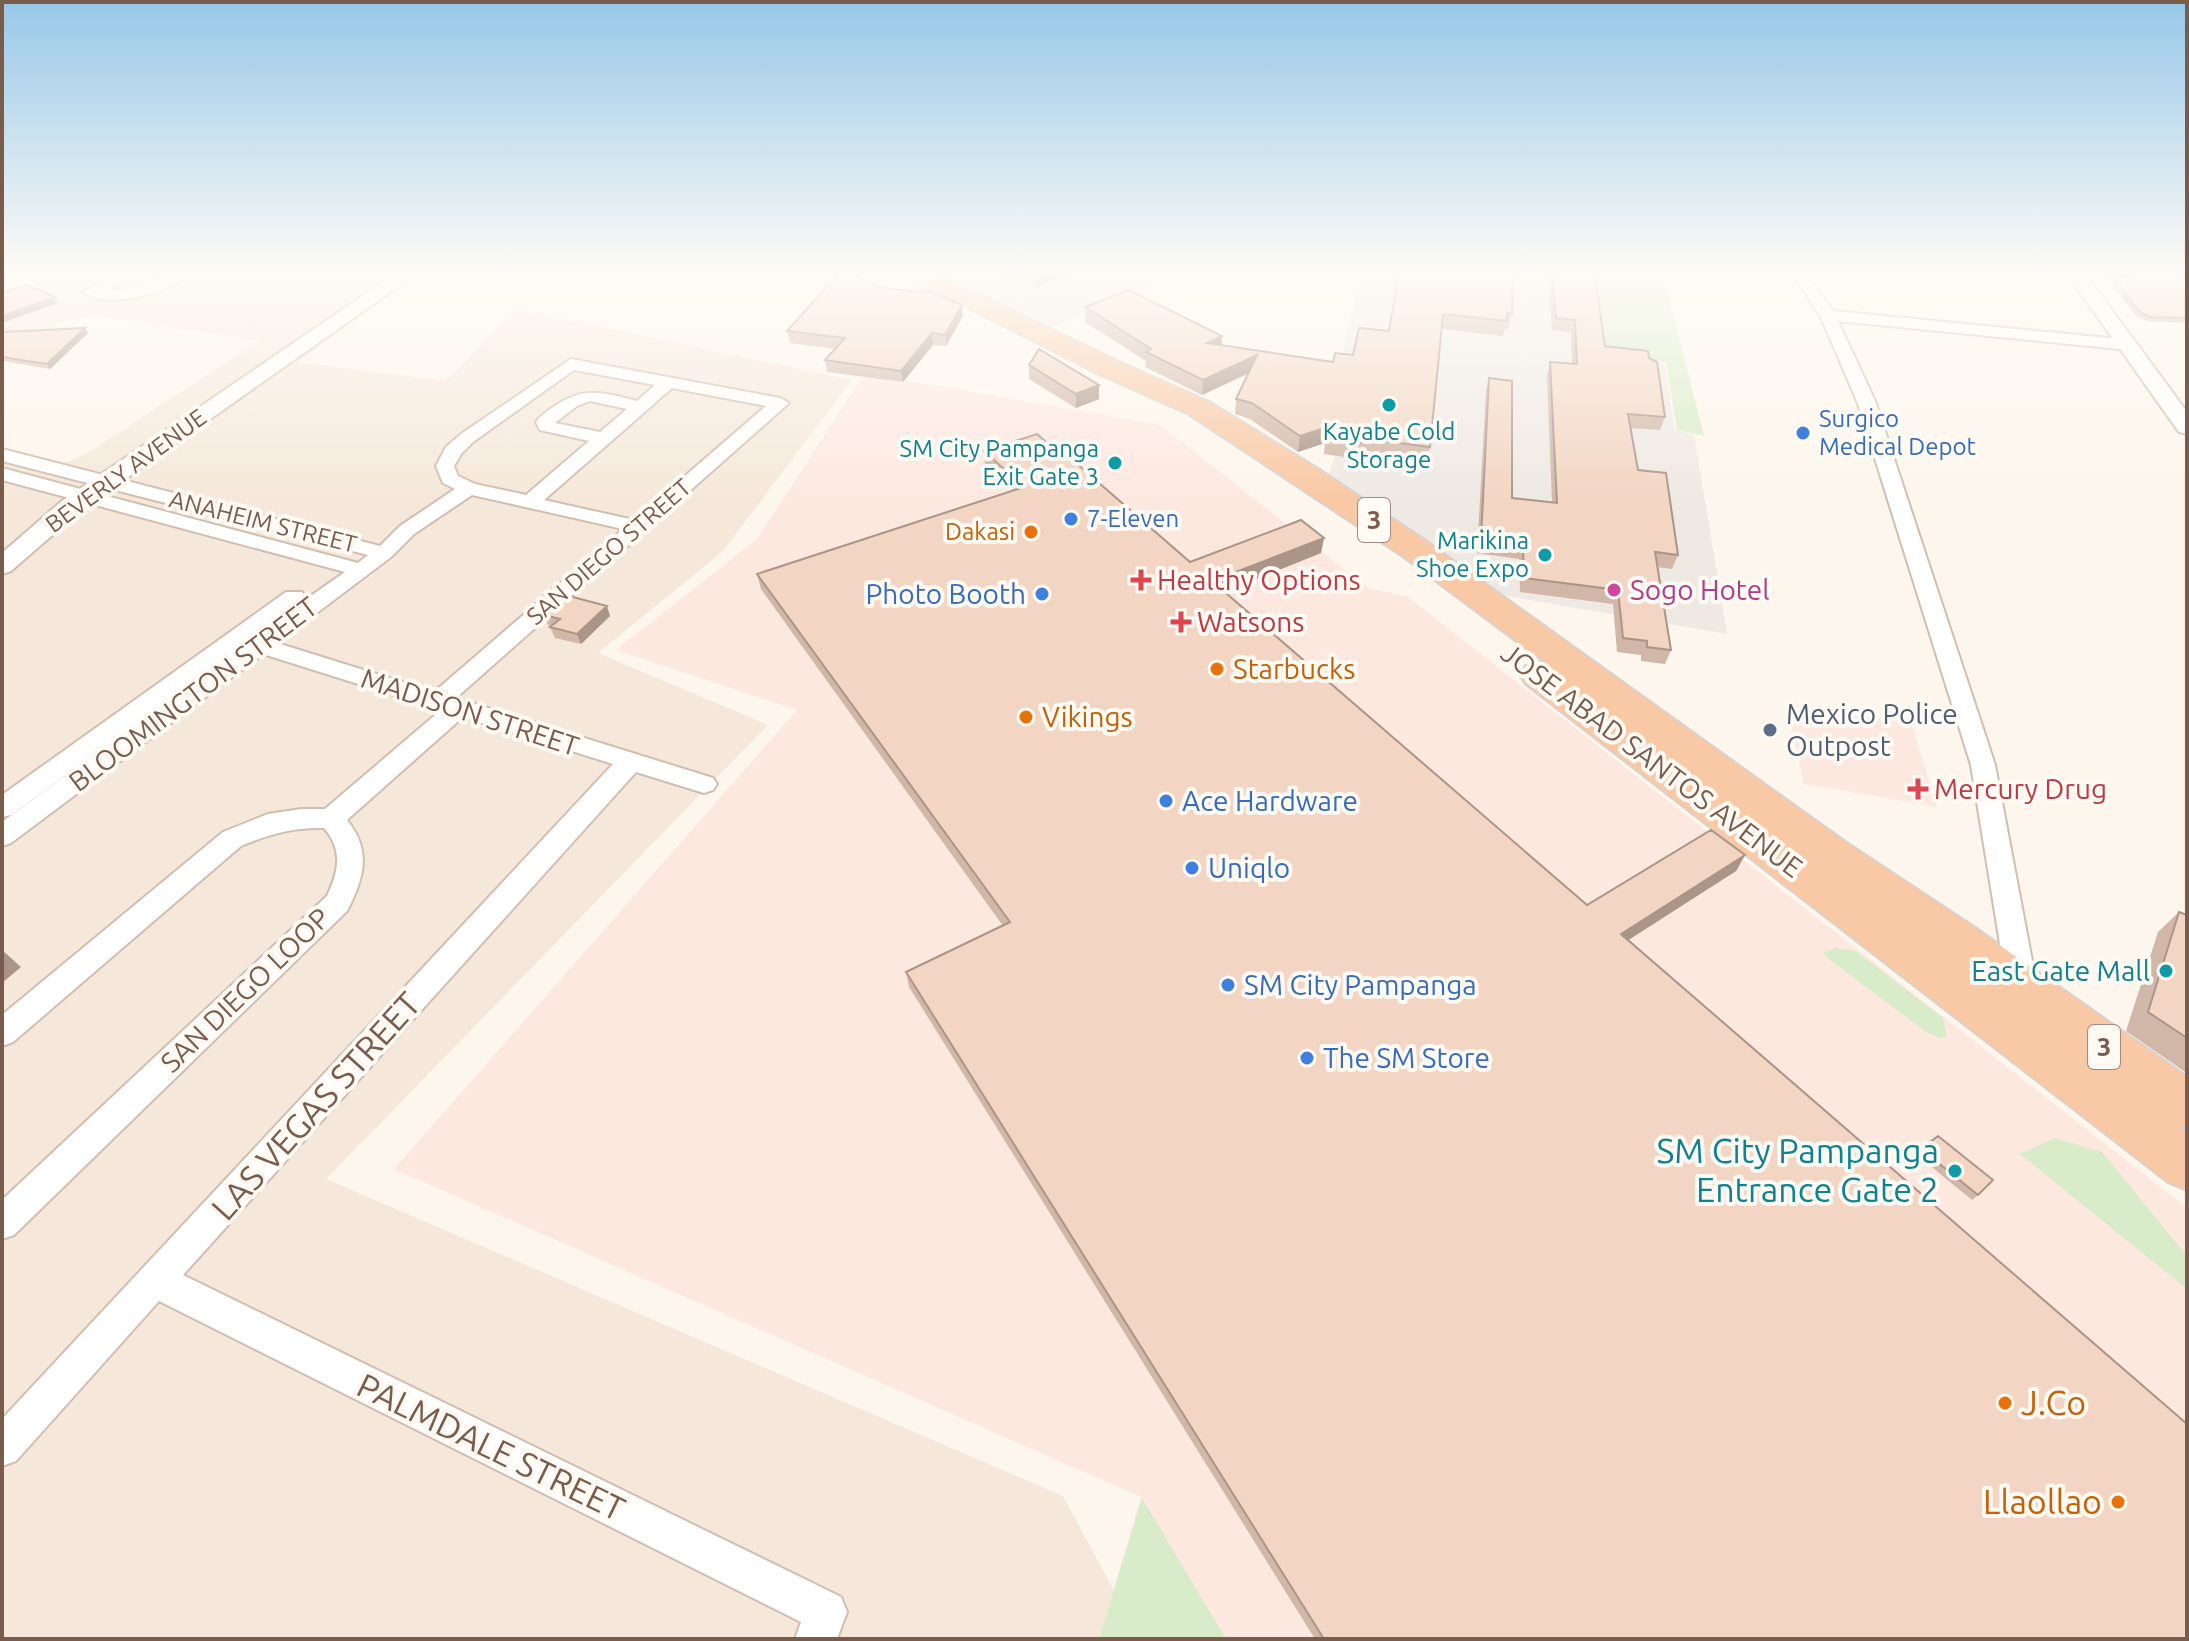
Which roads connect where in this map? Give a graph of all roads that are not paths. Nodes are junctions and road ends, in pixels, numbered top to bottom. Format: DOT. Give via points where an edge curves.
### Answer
graph roads {
  1 [pos="283,348"];
  2 [pos="295,348"];
  3 [pos="1068,348"];
  4 [pos="1842,348"];
  5 [pos="2131,348"];
  6 [pos="669,382"];
  7 [pos="640,407"];
  8 [pos="2187,427"];
  9 [pos="602,438"];
  10 [pos="2,455"];
  11 [pos="2,474"];
  12 [pos="85,486"];
  13 [pos="469,488"];
  14 [pos="530,502"];
  15 [pos="638,527"];
  16 [pos="2,541"];
  17 [pos="361,559"];
  18 [pos="2,566"];
  19 [pos="248,642"];
  20 [pos="449,704"];
  21 [pos="1607,708"];
  22 [pos="629,763"];
  23 [pos="704,784"];
  24 [pos="2,808"];
  25 [pos="331,819"];
  26 [pos="2,836"];
  27 [pos="1830,853"];
  28 [pos="2022,987"];
  29 [pos="2,1033"];
  30 [pos="2187,1106"];
  31 [pos="2187,1135"];
  32 [pos="2187,1165"];
  33 [pos="2,1223"];
  34 [pos="157,1281"];
  35 [pos="2,1447"];
  36 [pos="821,1626"];
  1 -- 12 [label="street, BEVERLY AVENUE"];
  2 -- 12 [label="street, BEVERLY AVENUE"];
  3 -- 21 [label="highway, JOSE ABAD SANTOS AVENUE / 3" via="1199,408"];
  4 -- 28 [label="street" via="1866,401 1983,765"];
  5 -- 8 [label="street"];
  6 -- 7 [label="street"];
  6 -- 13 [label="street" via="571,364 453,451 445,466 450,479"];
  6 -- 15 [label="street, SAN DIEGO STREET" via="780,403"];
  7 -- 9 [label="street"];
  7 -- 9 [label="street" via="581,395 545,422 553,429"];
  9 -- 14 [label="street"];
  10 -- 12 [label="street, ANAHEIM STREET"];
  11 -- 12 [label="street, ANAHEIM STREET"];
  12 -- 16 [label="street, BEVERLY AVENUE"];
  12 -- 17 [label="street, ANAHEIM STREET"];
  12 -- 17 [label="street, ANAHEIM STREET"];
  12 -- 18 [label="street, BEVERLY AVENUE"];
  13 -- 14 [label="street"];
  13 -- 17 [label="street, BLOOMINGTON STREET"];
  14 -- 15 [label="street"];
  15 -- 20 [label="street, SAN DIEGO STREET"];
  17 -- 19 [label="street, BLOOMINGTON STREET"];
  19 -- 20 [label="street, MADISON STREET"];
  19 -- 24 [label="street, BLOOMINGTON STREET"];
  19 -- 26 [label="street, BLOOMINGTON STREET"];
  20 -- 22 [label="street, MADISON STREET"];
  20 -- 25 [label="street, SAN DIEGO STREET"];
  21 -- 27 [label="highway, JOSE ABAD SANTOS AVENUE / 3"];
  21 -- 32 [label="highway, JOSE ABAD SANTOS AVENUE / 3"];
  22 -- 23 [label="street, MADISON STREET"];
  22 -- 34 [label="street, LAS VEGAS STREET"];
  25 -- 29 [label="street" via="268,824 232,839"];
  25 -- 33 [label="street, SAN DIEGO LOOP" via="347,835 352,858 352,876 337,903"];
  27 -- 28 [label="highway, JOSE ABAD SANTOS AVENUE / 3"];
  27 -- 31 [label="highway" via="2014,1007"];
  28 -- 30 [label="highway, JOSE ABAD SANTOS AVENUE / 3"];
  34 -- 35 [label="street, LAS VEGAS STREET"];
  34 -- 36 [label="street, PALMDALE STREET"];
}
